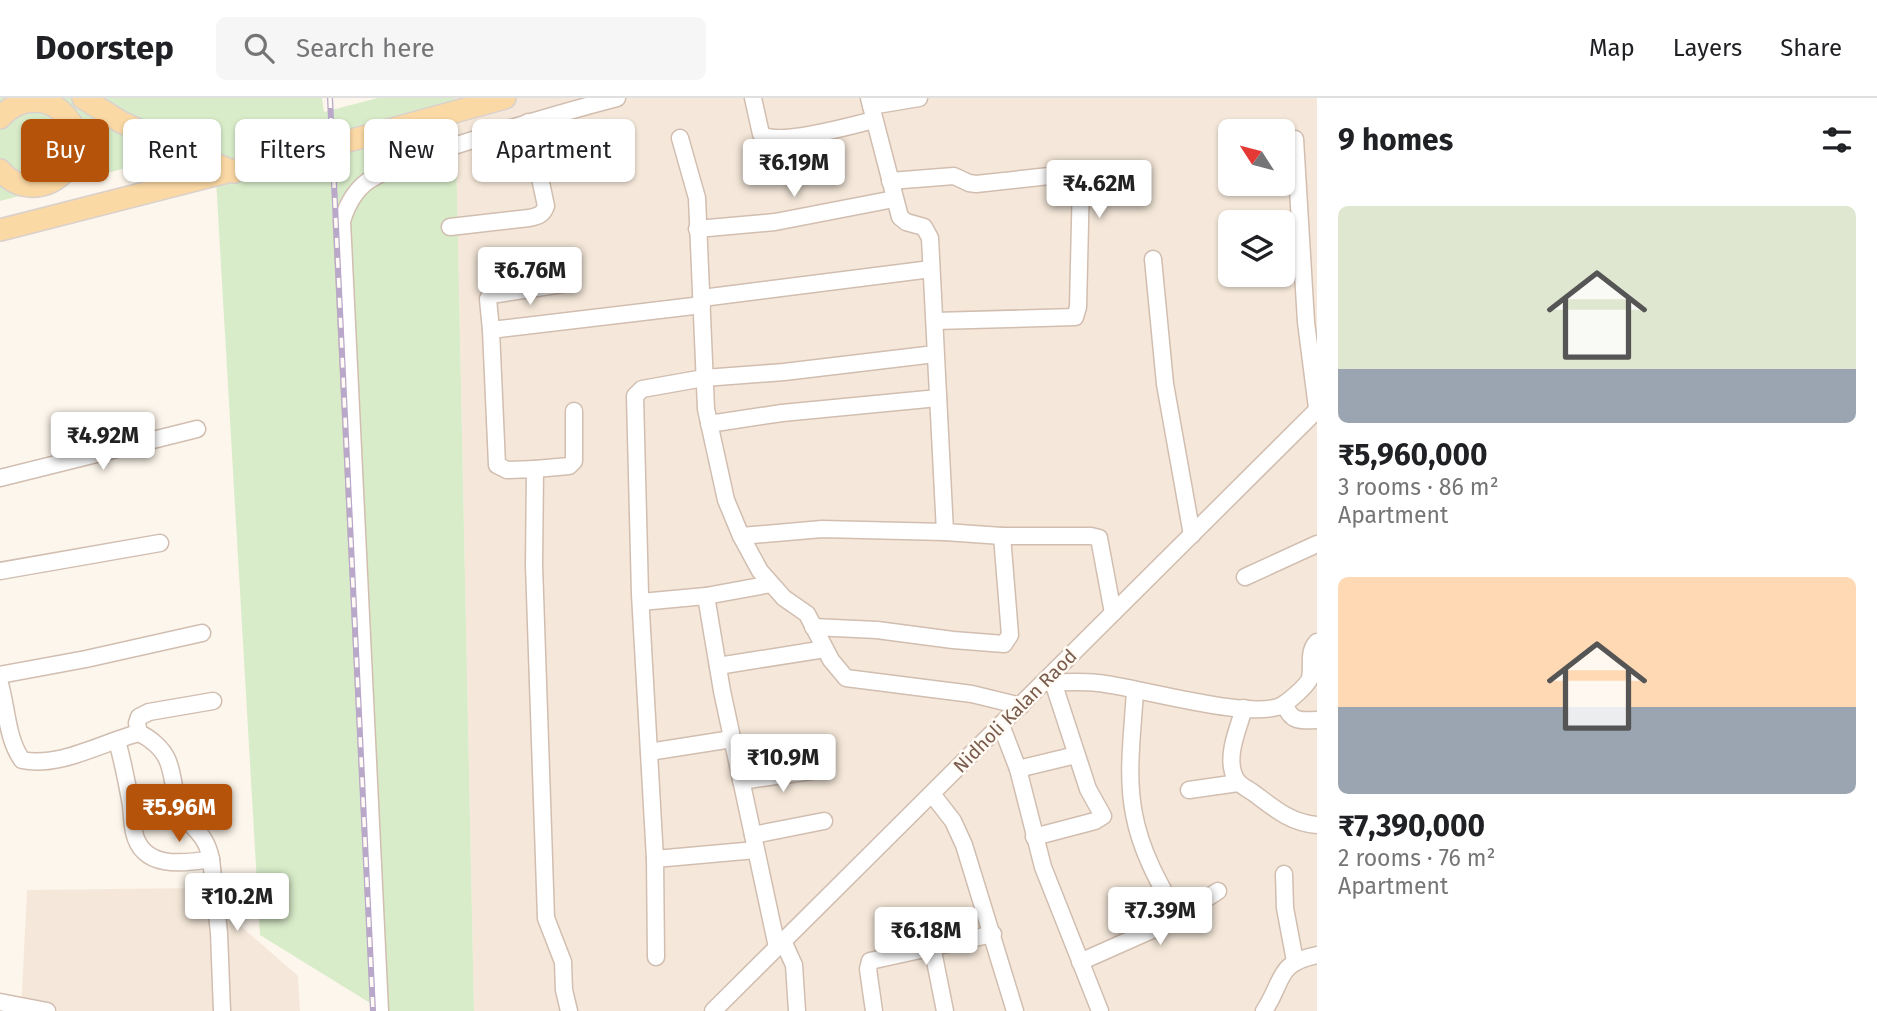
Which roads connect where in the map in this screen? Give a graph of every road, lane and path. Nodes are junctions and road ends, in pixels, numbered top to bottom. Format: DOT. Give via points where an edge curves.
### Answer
graph roads {
  1 [pos="83,98"];
  2 [pos="505,98"];
  3 [pos="617,98"];
  4 [pos="753,98"];
  5 [pos="919,98"];
  6 [pos="51,101"];
  7 [pos="871,108"];
  8 [pos="0,118"];
  9 [pos="539,119"];
  10 [pos="680,138"];
  11 [pos="1295,139"];
  12 [pos="472,140"];
  13 [pos="0,170"];
  14 [pos="234,172"];
  15 [pos="890,181"];
  16 [pos="541,182"];
  17 [pos="43,185"];
  18 [pos="894,199"];
  19 [pos="48,218"];
  20 [pos="450,228"];
  21 [pos="697,229"];
  22 [pos="0,230"];
  23 [pos="1153,259"];
  24 [pos="931,269"];
  25 [pos="569,283"];
  26 [pos="702,301"];
  27 [pos="935,321"];
  28 [pos="491,330"];
  29 [pos="935,354"];
  30 [pos="704,378"];
  31 [pos="938,398"];
  32 [pos="1317,409"];
  33 [pos="574,411"];
  34 [pos="709,424"];
  35 [pos="197,429"];
  36 [pos="535,469"];
  37 [pos="0,478"];
  38 [pos="945,532"];
  39 [pos="1192,535"];
  40 [pos="741,536"];
  41 [pos="1002,536"];
  42 [pos="160,543"];
  43 [pos="1317,544"];
  44 [pos="0,571"];
  45 [pos="1245,577"];
  46 [pos="771,584"];
  47 [pos="706,596"];
  48 [pos="641,602"];
  49 [pos="1113,614"];
  50 [pos="813,627"];
  51 [pos="201,633"];
  52 [pos="1317,642"];
  53 [pos="825,649"];
  54 [pos="718,666"];
  55 [pos="0,675"];
  56 [pos="1049,682"];
  57 [pos="0,684"];
  58 [pos="1135,690"];
  59 [pos="213,701"];
  60 [pos="1285,704"];
  61 [pos="1021,706"];
  62 [pos="1244,708"];
  63 [pos="1317,720"];
  64 [pos="1001,725"];
  65 [pos="139,733"];
  66 [pos="732,739"];
  67 [pos="117,741"];
  68 [pos="649,752"];
  69 [pos="1076,755"];
  70 [pos="1018,769"];
  71 [pos="819,770"];
  72 [pos="741,781"];
  73 [pos="1238,783"];
  74 [pos="1189,790"];
  75 [pos="932,794"];
  76 [pos="824,821"];
  77 [pos="1317,825"];
  78 [pos="1034,837"];
  79 [pos="754,843"];
  80 [pos="211,859"];
  81 [pos="655,859"];
  82 [pos="1284,874"];
  83 [pos="1218,891"];
  84 [pos="1178,917"];
  85 [pos="993,934"];
  86 [pos="780,944"];
  87 [pos="932,946"];
  88 [pos="1317,955"];
  89 [pos="656,957"];
  90 [pos="1295,961"];
  91 [pos="1080,962"];
  92 [pos="0,1002"];
  93 [pos="47,1011"];
  94 [pos="222,1011"];
  95 [pos="380,1011"];
  96 [pos="569,1011"];
  97 [pos="713,1011"];
  98 [pos="797,1011"];
  99 [pos="874,1011"];
  100 [pos="945,1011"];
  101 [pos="1015,1011"];
  102 [pos="1100,1011"];
  103 [pos="1264,1011"];
  1 -- 14 [label="main road" via="121,122"];
  2 -- 14 [label="main road, bridge"];
  3 -- 9 [label="street"];
  4 -- 7 [label="street" via="761,134 766,137 797,137"];
  5 -- 7 [label="street"];
  6 -- 8 [label="main road" via="23,102"];
  6 -- 17 [label="main road" via="69,120 76,144 68,169"];
  7 -- 15 [label="street"];
  10 -- 21 [label="street" via="697,198"];
  11 -- 32 [label="street" via="1306,322"];
  12 -- 95 [label="street" via="368,182 356,192 342,220"];
  13 -- 17 [label="main road" via="11,181"];
  14 -- 19 [label="main road"];
  15 -- 18 [label="street"];
  15 -- 27 [label="street" via="954,176 976,184 1068,174 1079,175 1082,181 1075,317"];
  16 -- 20 [label="street" via="546,206 540,216"];
  17 -- 19 [label="main road"];
  18 -- 21 [label="street" via="775,222"];
  18 -- 24 [label="street" via="900,218 927,231"];
  19 -- 22 [label="main road"];
  21 -- 26 [label="street"];
  23 -- 39 [label="street" via="1164,384"];
  24 -- 26 [label="street"];
  24 -- 27 [label="street"];
  25 -- 28 [label="street" via="491,295"];
  26 -- 28 [label="street"];
  26 -- 30 [label="street"];
  27 -- 29 [label="street"];
  28 -- 36 [label="street" via="497,465 507,470"];
  29 -- 30 [label="street"];
  29 -- 31 [label="street"];
  30 -- 34 [label="street"];
  30 -- 48 [label="street" via="642,388 635,396"];
  31 -- 34 [label="street"];
  31 -- 38 [label="street"];
  32 -- 39 [label="street, Nidholi Kalan Raod"];
  33 -- 36 [label="street" via="574,461 569,466"];
  34 -- 40 [label="street" via="726,500"];
  35 -- 37 [label="street"];
  36 -- 96 [label="street" via="538,716 547,918 563,962"];
  38 -- 40 [label="street" via="822,529"];
  38 -- 41 [label="street"];
  39 -- 49 [label="street, Nidholi Kalan Raod"];
  40 -- 46 [label="street"];
  41 -- 49 [label="street" via="1099,538"];
  41 -- 50 [label="street" via="1010,635 1004,644"];
  42 -- 44 [label="street"];
  43 -- 45 [label="street"];
  46 -- 47 [label="street"];
  46 -- 50 [label="street" via="807,614"];
  47 -- 48 [label="street"];
  47 -- 54 [label="street"];
  48 -- 68 [label="street"];
  49 -- 56 [label="street, Nidholi Kalan Raod"];
  50 -- 53 [label="street"];
  51 -- 55 [label="street"];
  52 -- 60 [label="street" via="1310,653 1307,685"];
  53 -- 54 [label="street"];
  53 -- 61 [label="street" via="846,678 972,694"];
  54 -- 66 [label="street"];
  56 -- 58 [label="street" via="1098,683"];
  56 -- 61 [label="street, Nidholi Kalan Raod"];
  56 -- 69 [label="street"];
  57 -- 67 [label="street" via="11,737 22,760 51,759"];
  58 -- 62 [label="street"];
  58 -- 84 [label="street" via="1134,813 1143,849"];
  59 -- 65 [label="street" via="141,715 136,723"];
  60 -- 62 [label="street" via="1271,709"];
  60 -- 63 [label="street" via="1292,718"];
  61 -- 64 [label="street, Nidholi Kalan Raod"];
  62 -- 73 [label="street" via="1233,751 1232,770"];
  64 -- 70 [label="street"];
  64 -- 75 [label="street, Nidholi Kalan Raod"];
  65 -- 67 [label="street"];
  65 -- 80 [label="street" via="167,760 181,810 204,837"];
  66 -- 68 [label="street"];
  66 -- 72 [label="street"];
  67 -- 80 [label="street" via="141,848 159,861 186,864"];
  68 -- 81 [label="street"];
  69 -- 70 [label="street"];
  69 -- 78 [label="street" via="1102,817"];
  70 -- 78 [label="street"];
  71 -- 72 [label="street"];
  72 -- 79 [label="street"];
  73 -- 74 [label="street"];
  73 -- 77 [label="street" via="1281,814"];
  75 -- 85 [label="street" via="964,845"];
  75 -- 86 [label="street, Nidholi Kalan Raod"];
  76 -- 79 [label="street"];
  78 -- 91 [label="street"];
  79 -- 81 [label="street"];
  79 -- 86 [label="street"];
  80 -- 94 [label="street"];
  81 -- 89 [label="street"];
  82 -- 90 [label="street"];
  83 -- 84 [label="street"];
  84 -- 91 [label="street"];
  85 -- 87 [label="street"];
  85 -- 101 [label="street"];
  86 -- 97 [label="street, Nidholi Kalan Raod"];
  86 -- 98 [label="street" via="793,965"];
  87 -- 99 [label="street" via="870,961"];
  87 -- 100 [label="street"];
  88 -- 90 [label="street"];
  90 -- 103 [label="street"];
  91 -- 102 [label="street"];
  92 -- 93 [label="street"];
}
